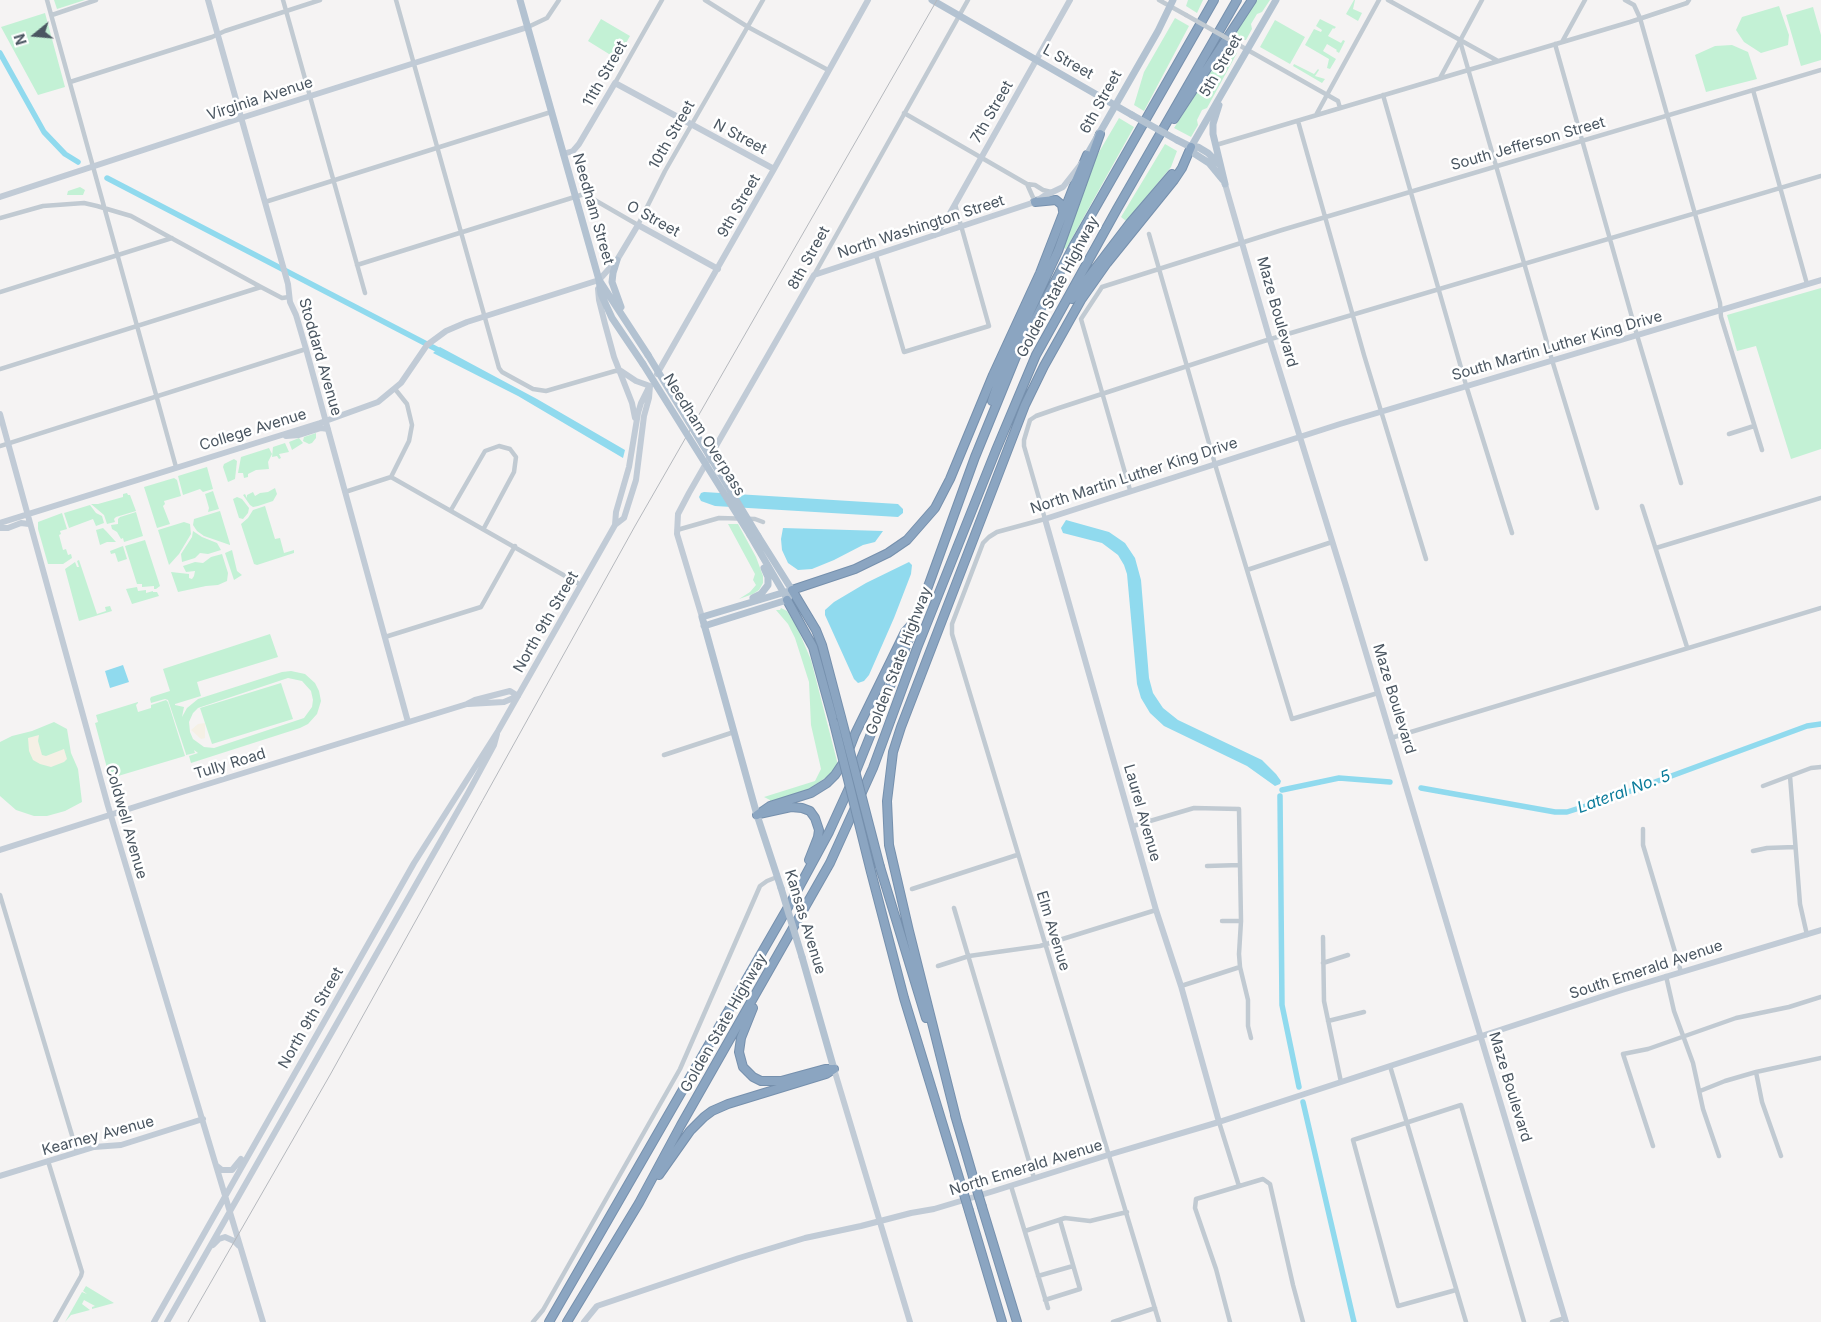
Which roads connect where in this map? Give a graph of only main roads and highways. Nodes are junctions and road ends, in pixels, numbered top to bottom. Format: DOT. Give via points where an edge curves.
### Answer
graph roads {
  1 [pos="520,0"];
  2 [pos="932,0"];
  3 [pos="1212,0"];
  4 [pos="1237,0"];
  5 [pos="1252,0"];
  6 [pos="1276,0"];
  7 [pos="1172,3"];
  8 [pos="1228,84"];
  9 [pos="1114,105"];
  10 [pos="1100,134"];
  11 [pos="1191,147"];
  12 [pos="1087,155"];
  13 [pos="1147,158"];
  14 [pos="1221,166"];
  15 [pos="1226,184"];
  16 [pos="1035,202"];
  17 [pos="1063,213"];
  18 [pos="617,260"];
  19 [pos="599,283"];
  20 [pos="1054,323"];
  21 [pos="634,334"];
  22 [pos="983,436"];
  23 [pos="763,558"];
  24 [pos="792,590"];
  25 [pos="785,596"];
  26 [pos="746,603"];
  27 [pos="916,619"];
  28 [pos="704,626"];
  29 [pos="757,814"];
  30 [pos="791,902"];
  31 [pos="766,977"];
  32 [pos="834,1069"];
  33 [pos="956,1118"];
  34 [pos="639,1203"];
  35 [pos="549,1322"];
  36 [pos="567,1322"];
  37 [pos="1002,1322"];
  38 [pos="1017,1322"];
  1 -- 19 [label="main road, Needham Street"];
  2 -- 9 [label="main road, L Street"];
  3 -- 22 [label="highway, Golden State Highway" via="1032,323"];
  4 -- 13 [label="highway, Golden State Highway"];
  5 -- 13 [label="highway"];
  6 -- 8 [label="main road, 5th Street"];
  7 -- 9 [label="main road, 6th Street"];
  8 -- 11 [label="main road, 5th Street"];
  8 -- 14 [label="main road, Maze Boulevard" via="1213,124"];
  9 -- 10 [label="main road, 6th Street"];
  9 -- 11 [label="main road, L Street, bridge"];
  10 -- 12 [label="main road, 6th Street"];
  10 -- 22 [label="highway" via="1058,251 995,389"];
  11 -- 14 [label="main road, L Street" via="1208,153"];
  11 -- 15 [label="main road, L Street"];
  11 -- 20 [label="highway"];
  11 -- 33 [label="highway" via="1174,180 1107,263 1056,342 1026,405 893,752 887,801 890,850"];
  12 -- 17 [label="highway"];
  13 -- 20 [label="highway, Golden State Highway"];
  14 -- 15 [label="main road, Maze Boulevard"];
  16 -- 17 [label="highway" via="1056,200 1062,205"];
  17 -- 24 [label="highway" via="1040,273 935,508 912,534 888,553 855,569"];
  18 -- 21 [label="main road" via="612,286"];
  19 -- 21 [label="main road, Needham Overpass"];
  19 -- 23 [label="main road, Needham Overpass, bridge" via="608,311"];
  20 -- 31 [label="highway, Golden State Highway" via="1017,399 864,787 830,863"];
  21 -- 24 [label="main road, Needham Overpass, bridge"];
  22 -- 27 [label="highway, Golden State Highway"];
  23 -- 25 [label="main road, Needham Overpass"];
  23 -- 26 [label="main road" via="768,585 761,594"];
  24 -- 25 [label="main road"];
  24 -- 33 [label="highway, bridge" via="822,645 880,867"];
  25 -- 26 [label="main road"];
  25 -- 28 [label="main road"];
  25 -- 37 [label="highway, bridge" via="815,652 906,1006"];
  26 -- 28 [label="main road, Kansas Avenue" via="702,617"];
  27 -- 29 [label="highway" via="905,632 835,775 811,793 770,806"];
  27 -- 30 [label="highway, Golden State Highway" via="850,786"];
  28 -- 29 [label="main road, Kansas Avenue"];
  29 -- 30 [label="highway" via="799,807 810,811 818,824 815,846"];
  29 -- 32 [label="main road, Kansas Avenue, bridge"];
  30 -- 35 [label="highway, Golden State Highway"];
  31 -- 32 [label="highway" via="739,1044 743,1067 753,1077 770,1082"];
  31 -- 34 [label="highway, Golden State Highway"];
  32 -- 34 [label="highway" via="728,1104 704,1117 690,1131"];
  33 -- 38 [label="highway, bridge"];
  34 -- 36 [label="highway, Golden State Highway"];
}
